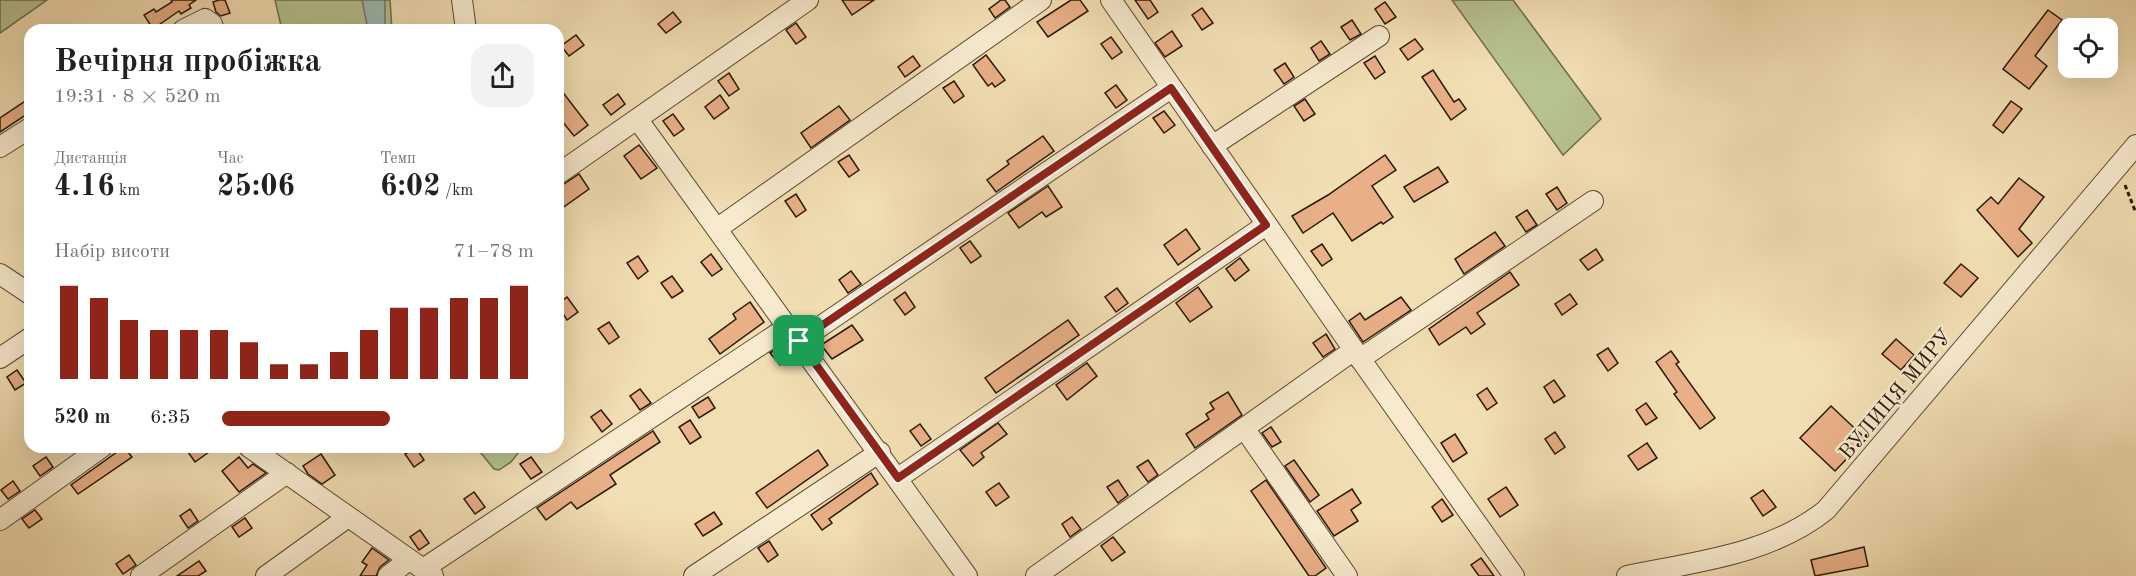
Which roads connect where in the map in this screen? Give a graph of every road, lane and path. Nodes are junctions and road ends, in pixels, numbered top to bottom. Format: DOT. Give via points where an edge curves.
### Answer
graph roads {
  1 [pos="462,0"];
  2 [pos="808,0"];
  3 [pos="1041,0"];
  4 [pos="1111,0"];
  5 [pos="195,24"];
  6 [pos="212,24"];
  7 [pos="465,24"];
  8 [pos="1379,36"];
  9 [pos="1171,88"];
  10 [pos="638,120"];
  11 [pos="24,132"];
  12 [pos="2136,145"];
  13 [pos="1212,146"];
  14 [pos="0,147"];
  15 [pos="2118,167"];
  16 [pos="564,170"];
  17 [pos="1593,201"];
  18 [pos="2136,213"];
  19 [pos="1266,225"];
  20 [pos="718,228"];
  21 [pos="0,274"];
  22 [pos="24,290"];
  23 [pos="794,333"];
  24 [pos="24,342"];
  25 [pos="1357,355"];
  26 [pos="0,358"];
  27 [pos="1244,428"];
  28 [pos="880,452"];
  29 [pos="94,453"];
  30 [pos="258,453"];
  31 [pos="287,473"];
  32 [pos="898,478"];
  33 [pos="348,517"];
  34 [pos="0,520"];
  35 [pos="422,569"];
  36 [pos="141,576"];
  37 [pos="266,576"];
  38 [pos="388,576"];
  39 [pos="694,576"];
  40 [pos="967,576"];
  41 [pos="1036,576"];
  42 [pos="1347,576"];
  43 [pos="1514,576"];
  44 [pos="1627,576"];
  1 -- 7 [label="street"];
  2 -- 10 [label="street"];
  3 -- 20 [label="street"];
  4 -- 9 [label="street"];
  5 -- 6 [label="street" via="205,19"];
  8 -- 13 [label="street"];
  9 -- 13 [label="street"];
  9 -- 23 [label="street"];
  10 -- 16 [label="street"];
  10 -- 20 [label="street"];
  11 -- 14 [label="street"];
  12 -- 15 [label="street, ВУЛИЦЯ МИРУ"];
  13 -- 19 [label="street"];
  15 -- 18 [label="path"];
  15 -- 44 [label="street, ВУЛИЦЯ МИРУ" via="1826,510 1771,543"];
  17 -- 25 [label="street"];
  19 -- 25 [label="street"];
  19 -- 32 [label="street"];
  20 -- 23 [label="street"];
  21 -- 22 [label="street"];
  23 -- 28 [label="street"];
  23 -- 35 [label="street"];
  24 -- 26 [label="street"];
  25 -- 27 [label="street"];
  25 -- 43 [label="street"];
  27 -- 41 [label="street"];
  27 -- 42 [label="street"];
  28 -- 32 [label="street"];
  28 -- 39 [label="street"];
  29 -- 34 [label="street"];
  30 -- 31 [label="street"];
  31 -- 33 [label="street"];
  31 -- 36 [label="street"];
  32 -- 40 [label="street"];
  33 -- 35 [label="street"];
  33 -- 37 [label="street"];
  35 -- 38 [label="street"];
}
